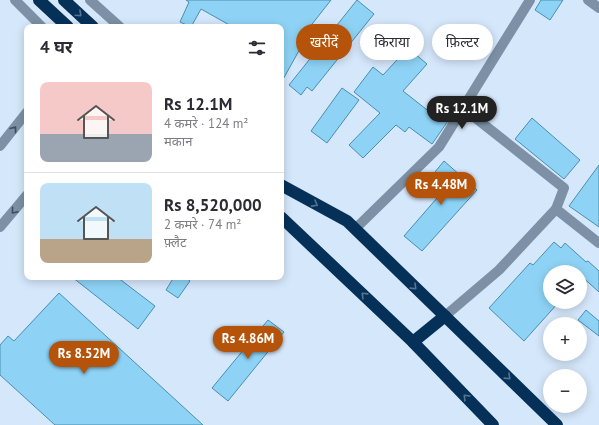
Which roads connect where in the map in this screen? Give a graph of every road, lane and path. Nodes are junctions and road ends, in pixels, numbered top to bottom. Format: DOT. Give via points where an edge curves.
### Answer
graph roads {
  1 [pos="15,0"];
  2 [pos="39,0"];
  3 [pos="64,0"];
  4 [pos="90,0"];
  5 [pos="530,0"];
  6 [pos="588,0"];
  7 [pos="599,8"];
  8 [pos="39,24"];
  9 [pos="65,24"];
  10 [pos="90,24"];
  11 [pos="117,24"];
  12 [pos="463,108"];
  13 [pos="24,116"];
  14 [pos="0,146"];
  15 [pos="284,187"];
  16 [pos="24,199"];
  17 [pos="556,209"];
  18 [pos="284,220"];
  19 [pos="0,227"];
  20 [pos="355,229"];
  21 [pos="599,243"];
  22 [pos="445,316"];
  23 [pos="413,342"];
  24 [pos="493,425"];
  25 [pos="557,425"];
  1 -- 8 [label="street"];
  2 -- 9 [label="highway"];
  3 -- 10 [label="highway, one-way"];
  4 -- 11 [label="street"];
  5 -- 12 [label="street"];
  6 -- 7 [label="street"];
  12 -- 17 [label="street" via="564,188"];
  12 -- 20 [label="street" via="439,147"];
  14 -- 13 [label="street, one-way"];
  15 -- 20 [label="highway, one-way" via="347,221"];
  16 -- 19 [label="street, one-way"];
  17 -- 21 [label="street"];
  17 -- 22 [label="street" via="499,270"];
  23 -- 18 [label="highway, one-way"];
  20 -- 22 [label="highway, one-way"];
  22 -- 23 [label="highway"];
  22 -- 25 [label="highway, one-way"];
  24 -- 23 [label="highway, one-way"];
}
